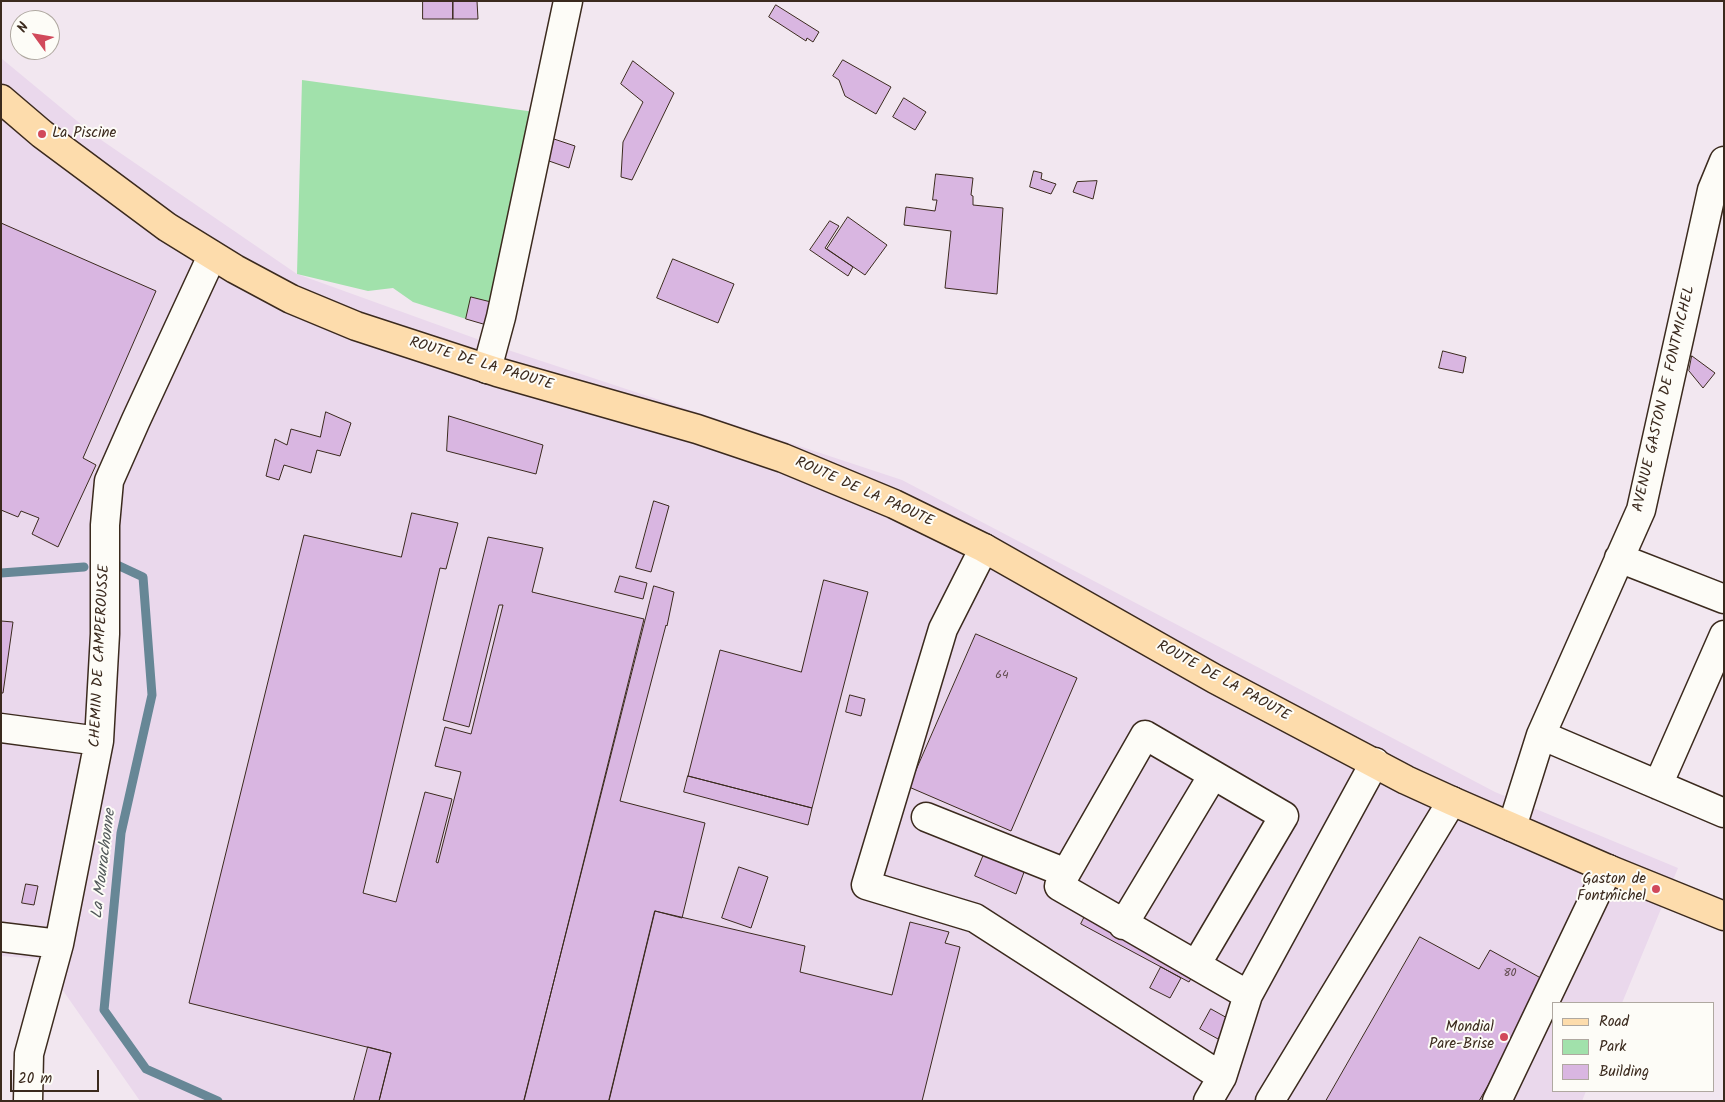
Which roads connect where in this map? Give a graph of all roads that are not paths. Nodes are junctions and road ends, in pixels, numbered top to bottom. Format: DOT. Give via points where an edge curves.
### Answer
graph roads {
  1 [pos="568,1"];
  2 [pos="1,100"];
  3 [pos="1724,161"];
  4 [pos="212,256"];
  5 [pos="487,369"];
  6 [pos="984,548"];
  7 [pos="1619,558"];
  8 [pos="1724,599"];
  9 [pos="1724,635"];
  10 [pos="1,728"];
  11 [pos="1541,735"];
  12 [pos="99,740"];
  13 [pos="1375,762"];
  14 [pos="1213,775"];
  15 [pos="1658,786"];
  16 [pos="1452,801"];
  17 [pos="1724,813"];
  18 [pos="926,817"];
  19 [pos="1512,827"];
  20 [pos="1608,869"];
  21 [pos="1066,873"];
  22 [pos="1724,916"];
  23 [pos="1123,925"];
  24 [pos="1,937"];
  25 [pos="59,944"];
  26 [pos="1196,965"];
  27 [pos="1248,995"];
  28 [pos="1222,1077"];
  29 [pos="28,1101"];
  30 [pos="1208,1101"];
  31 [pos="1270,1101"];
  32 [pos="1497,1101"];
  1 -- 5 [label="street"];
  2 -- 4 [label="main road, ROUTE DE LA PAOUTE" via="104,182"];
  3 -- 7 [label="street, AVENUE GASTON DE FONTMICHEL" via="1712,190 1641,510"];
  4 -- 5 [label="main road, ROUTE DE LA PAOUTE" via="291,299 356,326"];
  4 -- 12 [label="street, CHEMIN DE CAMPEROUSSE" via="109,481"];
  5 -- 6 [label="main road, ROUTE DE LA PAOUTE" via="697,429 783,458 894,504"];
  6 -- 13 [label="main road, ROUTE DE LA PAOUTE" via="1215,679"];
  6 -- 28 [label="street" via="943,629 866,885 976,918"];
  7 -- 8 [label="street"];
  7 -- 11 [label="street, AVENUE GASTON DE FONTMICHEL"];
  9 -- 15 [label="street"];
  10 -- 12 [label="street"];
  11 -- 15 [label="street"];
  11 -- 19 [label="street, AVENUE GASTON DE FONTMICHEL"];
  12 -- 25 [label="street, CHEMIN DE CAMPEROUSSE"];
  13 -- 16 [label="main road, ROUTE DE LA PAOUTE"];
  13 -- 27 [label="street"];
  14 -- 21 [label="street" via="1145,735"];
  14 -- 23 [label="street"];
  14 -- 26 [label="street" via="1284,816"];
  15 -- 17 [label="street"];
  16 -- 19 [label="main road, ROUTE DE LA PAOUTE"];
  16 -- 31 [label="street"];
  18 -- 21 [label="street"];
  19 -- 20 [label="main road, ROUTE DE LA PAOUTE"];
  20 -- 22 [label="main road, ROUTE DE LA PAOUTE"];
  20 -- 32 [label="street"];
  21 -- 23 [label="street" via="1059,886"];
  23 -- 26 [label="street"];
  24 -- 25 [label="street"];
  25 -- 29 [label="street, CHEMIN DE CAMPEROUSSE" via="29,1054"];
  26 -- 27 [label="street"];
  27 -- 28 [label="street"];
  28 -- 30 [label="street"];
}
